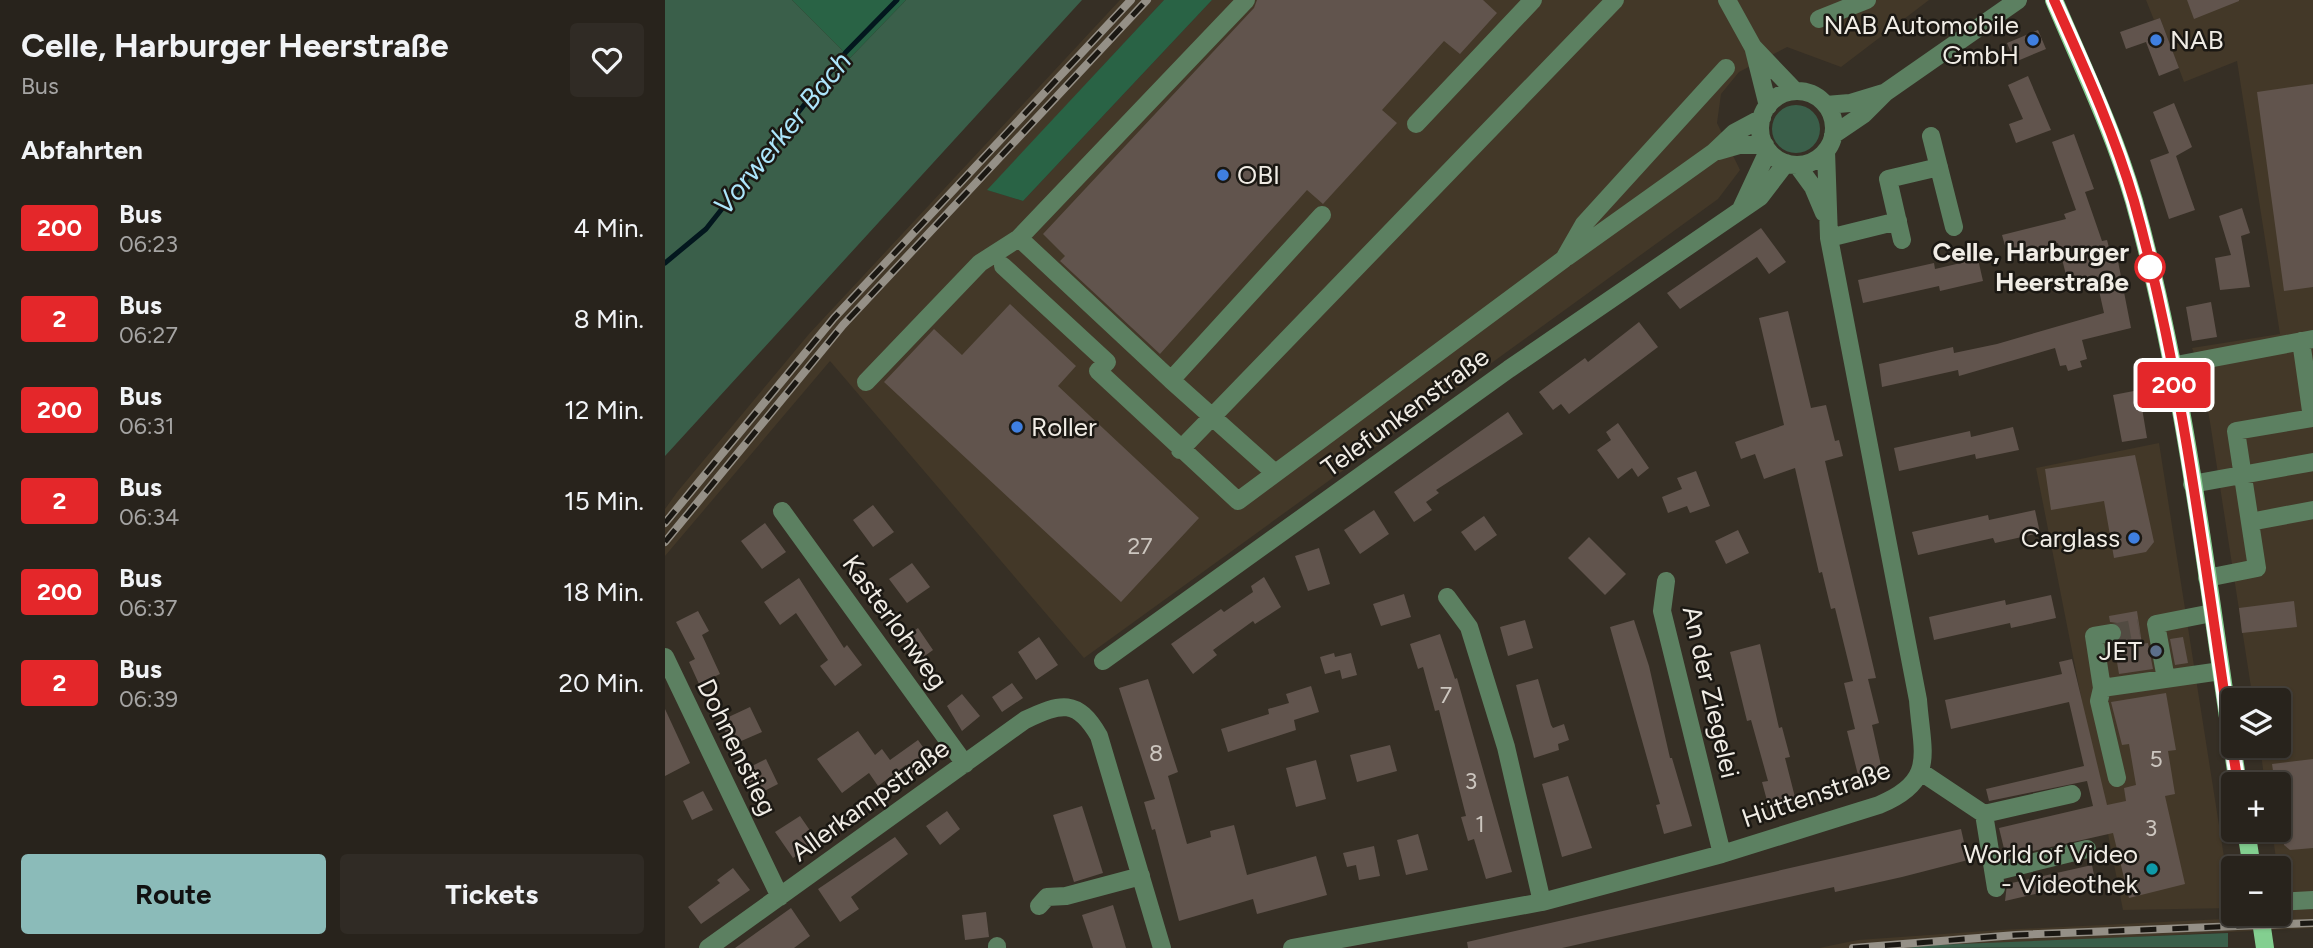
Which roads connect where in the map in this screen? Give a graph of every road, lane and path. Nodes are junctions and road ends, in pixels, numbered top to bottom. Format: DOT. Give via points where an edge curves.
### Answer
graph roads {
  1 [pos="1246,0"];
  2 [pos="1533,0"];
  3 [pos="1615,0"];
  4 [pos="1727,0"];
  5 [pos="1867,0"];
  6 [pos="2054,0"];
  7 [pos="2012,2"];
  8 [pos="1819,19"];
  9 [pos="1753,47"];
  10 [pos="1725,68"];
  11 [pos="1795,91"];
  12 [pos="1886,92"];
  13 [pos="1826,105"];
  14 [pos="1765,112"];
  15 [pos="1416,124"];
  16 [pos="1931,136"];
  17 [pos="1830,143"];
  18 [pos="1766,148"];
  19 [pos="1714,152"];
  20 [pos="1792,164"];
  21 [pos="1938,167"];
  22 [pos="1741,209"];
  23 [pos="1322,215"];
  24 [pos="1826,216"];
  25 [pos="1898,221"];
  26 [pos="1954,227"];
  27 [pos="1019,238"];
  28 [pos="1829,238"];
  29 [pos="1902,240"];
  30 [pos="1564,259"];
  31 [pos="1003,266"];
  32 [pos="2307,340"];
  33 [pos="2171,366"];
  34 [pos="1171,380"];
  35 [pos="866,382"];
  36 [pos="1213,417"];
  37 [pos="2312,421"];
  38 [pos="1180,450"];
  39 [pos="2313,462"];
  40 [pos="1275,473"];
  41 [pos="2243,475"];
  42 [pos="2192,484"];
  43 [pos="2313,510"];
  44 [pos="782,511"];
  45 [pos="2250,522"];
  46 [pos="2207,578"];
  47 [pos="1665,581"];
  48 [pos="1447,597"];
  49 [pos="2212,613"];
  50 [pos="2112,633"];
  51 [pos="665,657"];
  52 [pos="1103,661"];
  53 [pos="2221,671"];
  54 [pos="2166,679"];
  55 [pos="2102,688"];
  56 [pos="965,764"];
  57 [pos="1921,772"];
  58 [pos="2236,772"];
  59 [pos="2117,778"];
  60 [pos="2072,794"];
  61 [pos="1984,814"];
  62 [pos="2087,849"];
  63 [pos="1722,854"];
  64 [pos="1141,876"];
  65 [pos="780,897"];
  66 [pos="2313,900"];
  67 [pos="2291,901"];
  68 [pos="1542,902"];
  69 [pos="1039,906"];
  70 [pos="708,948"];
  71 [pos="1162,948"];
  72 [pos="1292,948"];
  1 -- 27 [label="street"];
  2 -- 15 [label="street"];
  3 -- 36 [label="street"];
  4 -- 9 [label="street"];
  5 -- 8 [label="street"];
  6 -- 33 [label="main road" via="2133,198"];
  7 -- 12 [label="street, Telefunkenstraße"];
  9 -- 11 [label="street"];
  9 -- 14 [label="street"];
  10 -- 30 [label="street" via="1584,224"];
  11 -- 13 [label="street" via="1817,97"];
  11 -- 14 [label="street" via="1775,98"];
  12 -- 13 [label="street, Telefunkenstraße"];
  12 -- 17 [label="street, Telefunkenstraße"];
  13 -- 17 [label="street" via="1831,114"];
  14 -- 18 [label="street" via="1761,136"];
  14 -- 19 [label="street"];
  16 -- 21 [label="street"];
  17 -- 20 [label="street, Telefunkenstraße" via="1818,159"];
  17 -- 24 [label="street"];
  18 -- 19 [label="street" via="1739,145"];
  18 -- 20 [label="street"];
  18 -- 22 [label="street, Telefunkenstraße"];
  19 -- 30 [label="street"];
  20 -- 22 [label="street, Telefunkenstraße" via="1760,197"];
  20 -- 24 [label="street" via="1813,187"];
  21 -- 25 [label="street" via="1888,179"];
  21 -- 26 [label="street"];
  22 -- 52 [label="street, Telefunkenstraße" via="1509,369"];
  23 -- 34 [label="street"];
  24 -- 28 [label="street, Hüttenstraße"];
  25 -- 28 [label="street"];
  25 -- 29 [label="street"];
  27 -- 34 [label="street"];
  27 -- 35 [label="street" via="979,263"];
  28 -- 57 [label="street, Hüttenstraße" via="1918,700"];
  30 -- 40 [label="street"];
  31 -- 38 [label="street" via="1107,362 1098,371"];
  32 -- 33 [label="street"];
  32 -- 37 [label="street"];
  33 -- 42 [label="main road"];
  34 -- 36 [label="street"];
  36 -- 38 [label="street"];
  36 -- 40 [label="street"];
  37 -- 41 [label="street" via="2236,431"];
  38 -- 40 [label="street" via="1238,501"];
  39 -- 41 [label="street"];
  41 -- 42 [label="street"];
  41 -- 45 [label="street"];
  42 -- 46 [label="main road"];
  43 -- 45 [label="street"];
  44 -- 56 [label="street, Kasterlohweg"];
  45 -- 46 [label="street" via="2257,568"];
  46 -- 49 [label="main road"];
  47 -- 63 [label="street, An der Ziegelei" via="1662,611"];
  48 -- 68 [label="street" via="1469,627 1506,747"];
  49 -- 53 [label="main road"];
  49 -- 54 [label="street" via="2148,626"];
  50 -- 55 [label="street" via="2094,636"];
  51 -- 65 [label="street, Dohnenstieg"];
  53 -- 54 [label="street"];
  53 -- 58 [label="main road"];
  54 -- 55 [label="street"];
  55 -- 59 [label="street" via="2099,702"];
  56 -- 64 [label="street, Allerkampstraße" via="1025,720 1050,708 1069,707 1088,716 1099,736"];
  56 -- 65 [label="street, Allerkampstraße"];
  57 -- 61 [label="street"];
  57 -- 63 [label="street, Hüttenstraße" via="1913,786 1890,800"];
  60 -- 61 [label="street"];
  61 -- 62 [label="street" via="1995,880"];
  63 -- 68 [label="street, Hüttenstraße"];
  64 -- 69 [label="street" via="1047,897"];
  64 -- 71 [label="street"];
  65 -- 70 [label="street, Allerkampstraße"];
  66 -- 67 [label="street"];
  68 -- 72 [label="street, Hüttenstraße"];
}
